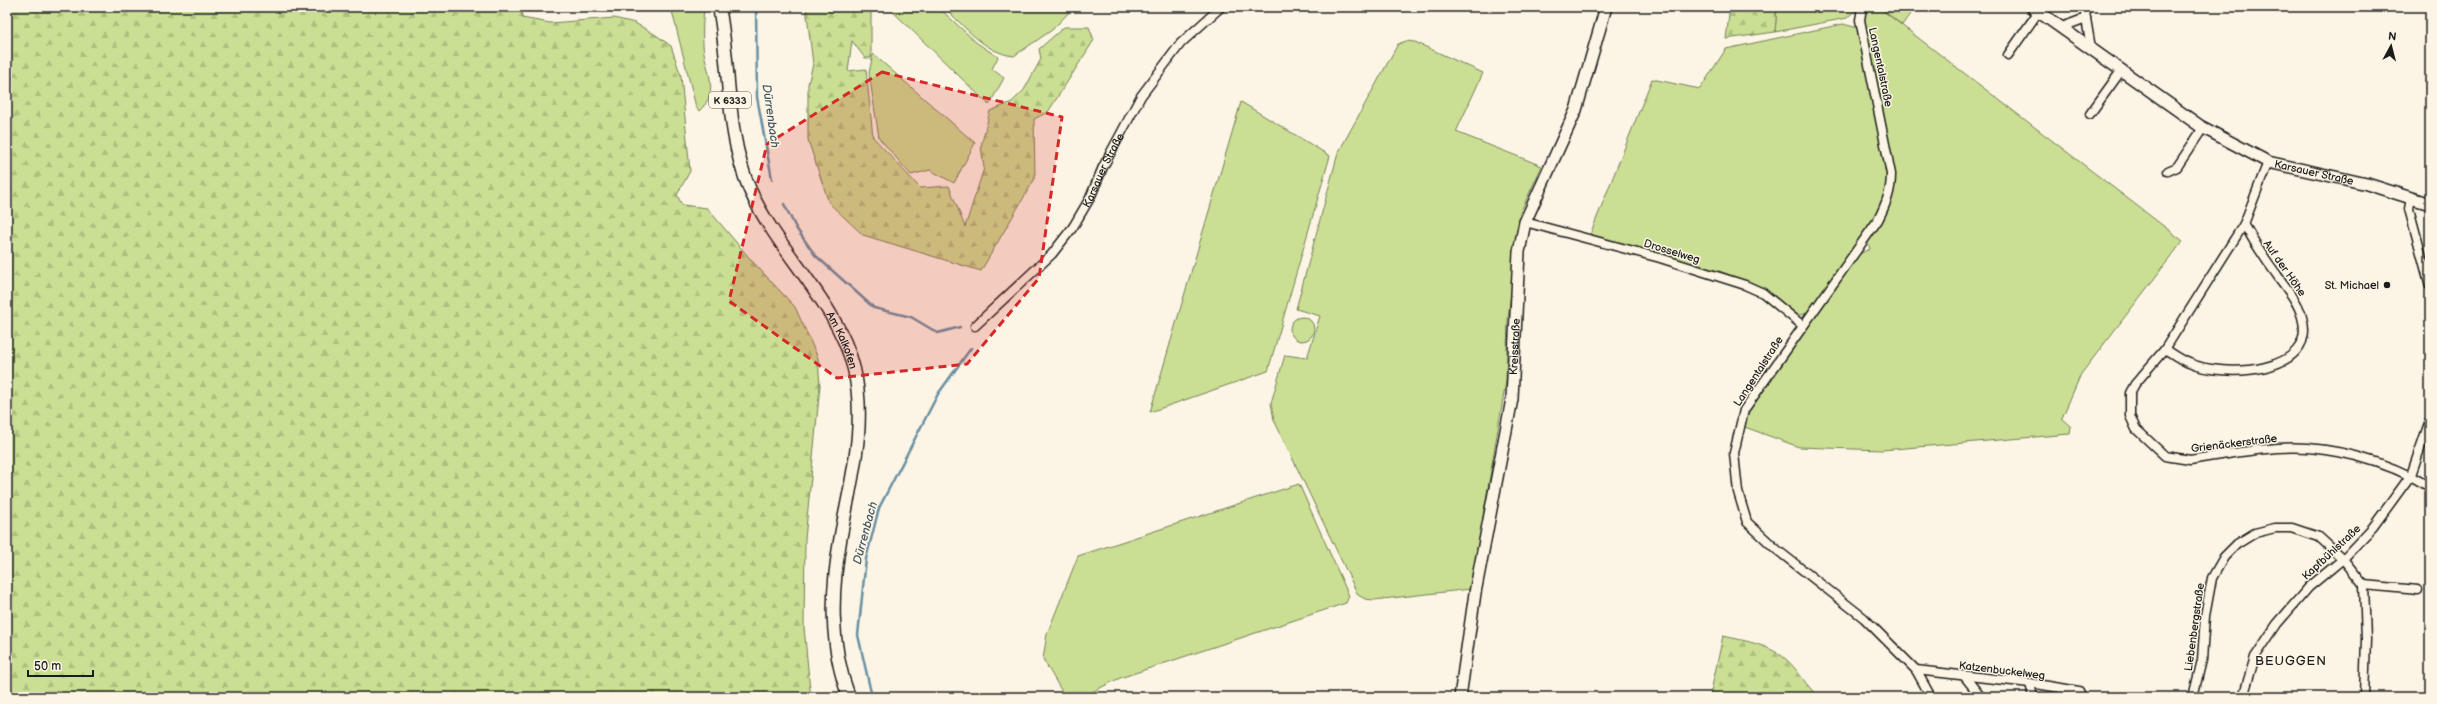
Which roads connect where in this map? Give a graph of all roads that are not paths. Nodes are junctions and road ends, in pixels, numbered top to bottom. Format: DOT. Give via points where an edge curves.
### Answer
graph roads {
  1 [pos="719,7"];
  2 [pos="1221,7"];
  3 [pos="1606,7"];
  4 [pos="1862,7"];
  5 [pos="2084,7"];
  6 [pos="2035,9"];
  7 [pos="2086,18"];
  8 [pos="2062,27"];
  9 [pos="2089,46"];
  10 [pos="2008,55"];
  11 [pos="2121,71"];
  12 [pos="2090,114"];
  13 [pos="2203,128"];
  14 [pos="2268,162"];
  15 [pos="2168,171"];
  16 [pos="2411,198"];
  17 [pos="2430,204"];
  18 [pos="1525,222"];
  19 [pos="2244,224"];
  20 [pos="2430,286"];
  21 [pos="1802,325"];
  22 [pos="975,326"];
  23 [pos="2165,349"];
  24 [pos="2430,420"];
  25 [pos="2411,475"];
  26 [pos="2430,487"];
  27 [pos="2343,559"];
  28 [pos="2364,585"];
  29 [pos="2418,590"];
  30 [pos="1916,670"];
  31 [pos="1965,677"];
  32 [pos="2030,683"];
  33 [pos="849,697"];
  34 [pos="1460,697"];
  35 [pos="1931,697"];
  36 [pos="1981,697"];
  37 [pos="2033,697"];
  38 [pos="2082,697"];
  39 [pos="2193,697"];
  40 [pos="2243,697"];
  41 [pos="2364,697"];
  1 -- 33 [label="main road, Am Kalkofen / K 6333" via="732,125 741,167 762,215 826,310 844,342 854,368 858,396 857,462 841,535 834,579 832,617 837,654"];
  2 -- 22 [label="street, Karsauer Straße" via="1181,43 1141,96 1073,227 1052,254"];
  3 -- 18 [label="street, Kreisstraße" via="1576,110"];
  4 -- 21 [label="street, Langentalstraße" via="1860,20 1891,174 1891,189 1878,220"];
  5 -- 7 [label="street"];
  6 -- 8 [label="street, Karsauer Straße"];
  6 -- 10 [label="street, Karsauer Straße"];
  7 -- 8 [label="street"];
  7 -- 9 [label="street"];
  8 -- 9 [label="street, Karsauer Straße"];
  9 -- 11 [label="street, Karsauer Straße"];
  11 -- 12 [label="street"];
  11 -- 13 [label="street, Karsauer Straße"];
  13 -- 14 [label="street, Karsauer Straße"];
  13 -- 15 [label="street" via="2177,167"];
  14 -- 16 [label="street, Karsauer Straße" via="2367,184"];
  14 -- 19 [label="street, Grienäckerstraße"];
  16 -- 17 [label="street, Karsauer Straße"];
  16 -- 20 [label="street" via="2411,217"];
  18 -- 21 [label="street, Drosselweg" via="1660,258 1745,285 1763,293"];
  18 -- 34 [label="street, Kreisstraße" via="1519,260 1512,399 1476,593"];
  19 -- 23 [label="street, Grienäckerstraße"];
  19 -- 23 [label="street, Auf der Höhe" via="2298,305 2304,334 2298,348 2289,358 2277,364 2249,370 2222,370 2189,364"];
  21 -- 30 [label="street, Langentalstraße" via="1744,410 1734,452 1738,492 1747,522 1776,549 1864,618"];
  23 -- 25 [label="street, Grienäckerstraße" via="2135,384 2130,394 2129,407 2136,429 2165,456 2190,460 2279,448 2323,450 2383,464"];
  24 -- 25 [label="street, Kapfbühlstraße"];
  25 -- 26 [label="street, Grienäckerstraße"];
  25 -- 27 [label="street, Kapfbühlstraße" via="2373,527"];
  27 -- 28 [label="street, Liebenbergstraße"];
  27 -- 39 [label="street, Liebenbergstraße" via="2319,537 2292,528 2275,528 2255,533 2237,544 2224,557 2212,578 2205,616 2202,660"];
  27 -- 40 [label="street, Kapfbühlstraße" via="2309,587 2277,624 2255,657"];
  28 -- 29 [label="street"];
  28 -- 41 [label="street"];
  30 -- 31 [label="street, Katzenbuckelweg"];
  30 -- 35 [label="street, Langentalstraße"];
  31 -- 32 [label="street, Katzenbuckelweg"];
  31 -- 36 [label="street"];
  32 -- 37 [label="street"];
  32 -- 38 [label="street, Katzenbuckelweg" via="2079,691"];
}
